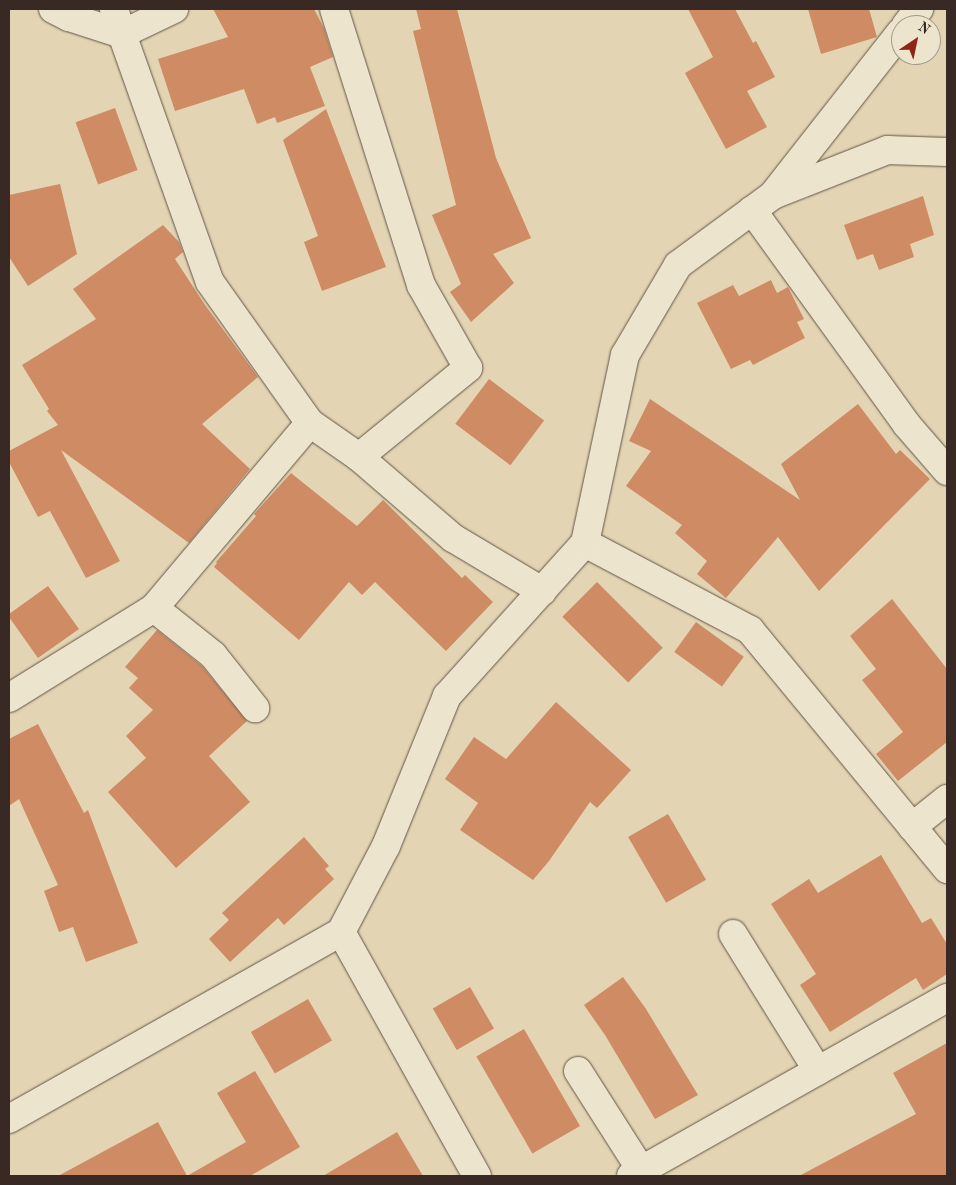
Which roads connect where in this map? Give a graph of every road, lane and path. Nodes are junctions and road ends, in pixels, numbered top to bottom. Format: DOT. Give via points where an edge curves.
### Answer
graph roads {
  1 [pos="53,9"];
  2 [pos="114,9"];
  3 [pos="174,9"];
  4 [pos="334,9"];
  5 [pos="122,34"];
  6 [pos="891,44"];
  7 [pos="947,152"];
  8 [pos="762,203"];
  9 [pos="310,423"];
  10 [pos="359,457"];
  11 [pos="947,471"];
  12 [pos="585,543"];
  13 [pos="542,591"];
  14 [pos="154,608"];
  15 [pos="9,698"];
  16 [pos="255,708"];
  17 [pos="947,799"];
  18 [pos="912,827"];
  19 [pos="947,869"];
  20 [pos="341,932"];
  21 [pos="734,934"];
  22 [pos="947,998"];
  23 [pos="578,1071"];
  24 [pos="818,1071"];
  25 [pos="9,1119"];
  26 [pos="636,1173"];
  27 [pos="477,1176"];
  1 -- 5 [label="street"];
  2 -- 5 [label="street"];
  3 -- 5 [label="street"];
  4 -- 10 [label="street" via="421,284 468,368"];
  5 -- 9 [label="street" via="210,282"];
  6 -- 8 [label="street"];
  7 -- 8 [label="street" via="887,150"];
  8 -- 11 [label="street" via="907,426"];
  8 -- 12 [label="street" via="678,265 625,355"];
  9 -- 10 [label="street"];
  9 -- 14 [label="street"];
  10 -- 13 [label="street" via="453,538"];
  12 -- 13 [label="street"];
  12 -- 18 [label="street" via="750,630"];
  13 -- 20 [label="street" via="447,696 386,846"];
  14 -- 15 [label="street"];
  14 -- 16 [label="street" via="213,655"];
  17 -- 18 [label="street"];
  18 -- 19 [label="street"];
  20 -- 25 [label="street"];
  20 -- 27 [label="street"];
  21 -- 24 [label="street"];
  22 -- 24 [label="street"];
  23 -- 26 [label="street"];
  24 -- 26 [label="street"];
}
